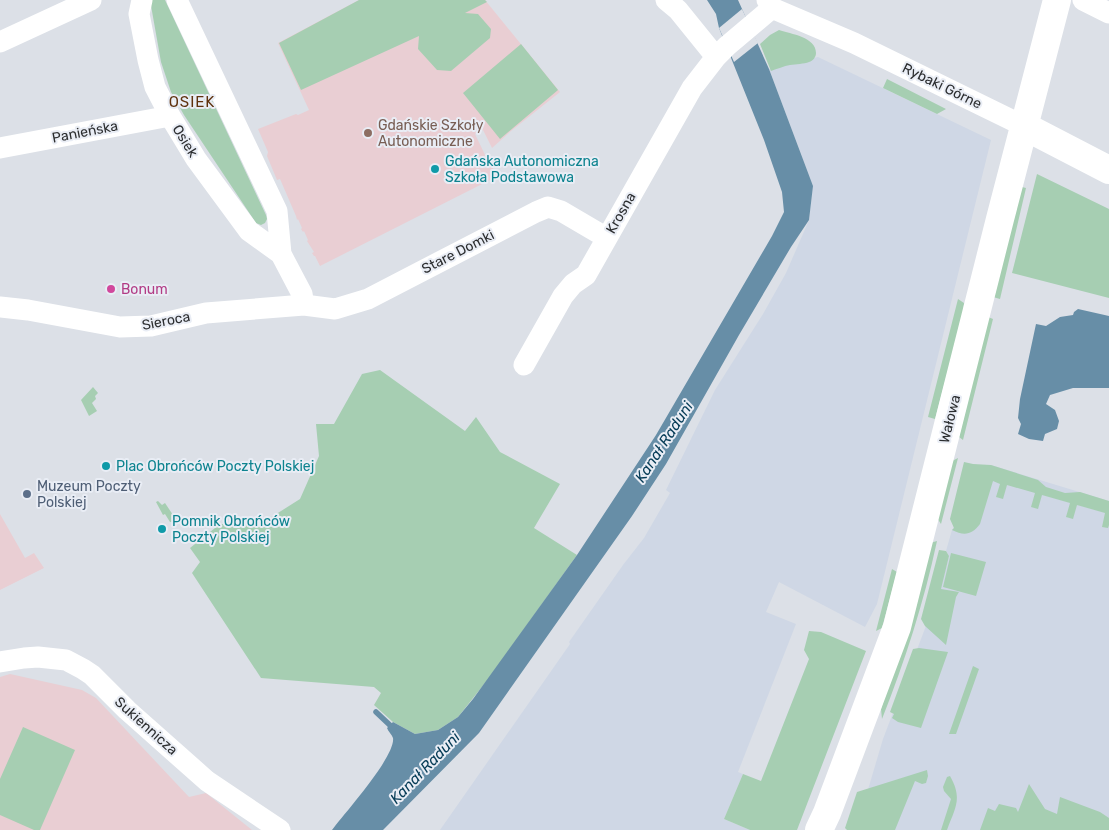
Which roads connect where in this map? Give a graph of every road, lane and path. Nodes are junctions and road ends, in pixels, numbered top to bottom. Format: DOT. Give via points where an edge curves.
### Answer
graph roads {
  1 [pos="91,0"];
  2 [pos="142,0"];
  3 [pos="177,0"];
  4 [pos="666,0"];
  5 [pos="1057,0"];
  6 [pos="1083,0"];
  7 [pos="769,4"];
  8 [pos="1109,13"];
  9 [pos="0,42"];
  10 [pos="722,51"];
  11 [pos="170,116"];
  12 [pos="1024,126"];
  13 [pos="0,148"];
  14 [pos="1109,170"];
  15 [pos="607,238"];
  16 [pos="281,254"];
  17 [pos="304,306"];
  18 [pos="0,307"];
  19 [pos="524,365"];
  20 [pos="0,662"];
  21 [pos="280,830"];
  22 [pos="819,830"];
  1 -- 9 [label="street"];
  2 -- 11 [label="street, Osiek" via="139,14 148,60 155,88"];
  3 -- 16 [label="street, Osiek" via="277,212"];
  4 -- 10 [label="street"];
  5 -- 12 [label="street, Wałowa"];
  6 -- 8 [label="street"];
  7 -- 10 [label="street, Rybaki Górne"];
  7 -- 12 [label="street, Rybaki Górne"];
  10 -- 15 [label="street, Krosna" via="692,88"];
  11 -- 13 [label="street, Panieńska"];
  11 -- 16 [label="street, Osiek" via="196,159 249,231"];
  12 -- 14 [label="street, Rybaki Górne"];
  12 -- 22 [label="street, Wałowa" via="897,627"];
  15 -- 17 [label="street, Stare Domki" via="561,211 548,208 368,298 335,309"];
  15 -- 19 [label="street, Krosna" via="586,275 563,296"];
  16 -- 17 [label="street, Osiek" via="302,294"];
  17 -- 18 [label="street, Sieroca" via="206,313 151,326 120,327"];
  20 -- 21 [label="street, Sukiennicza" via="48,658 66,660 83,669 207,780"];
}
